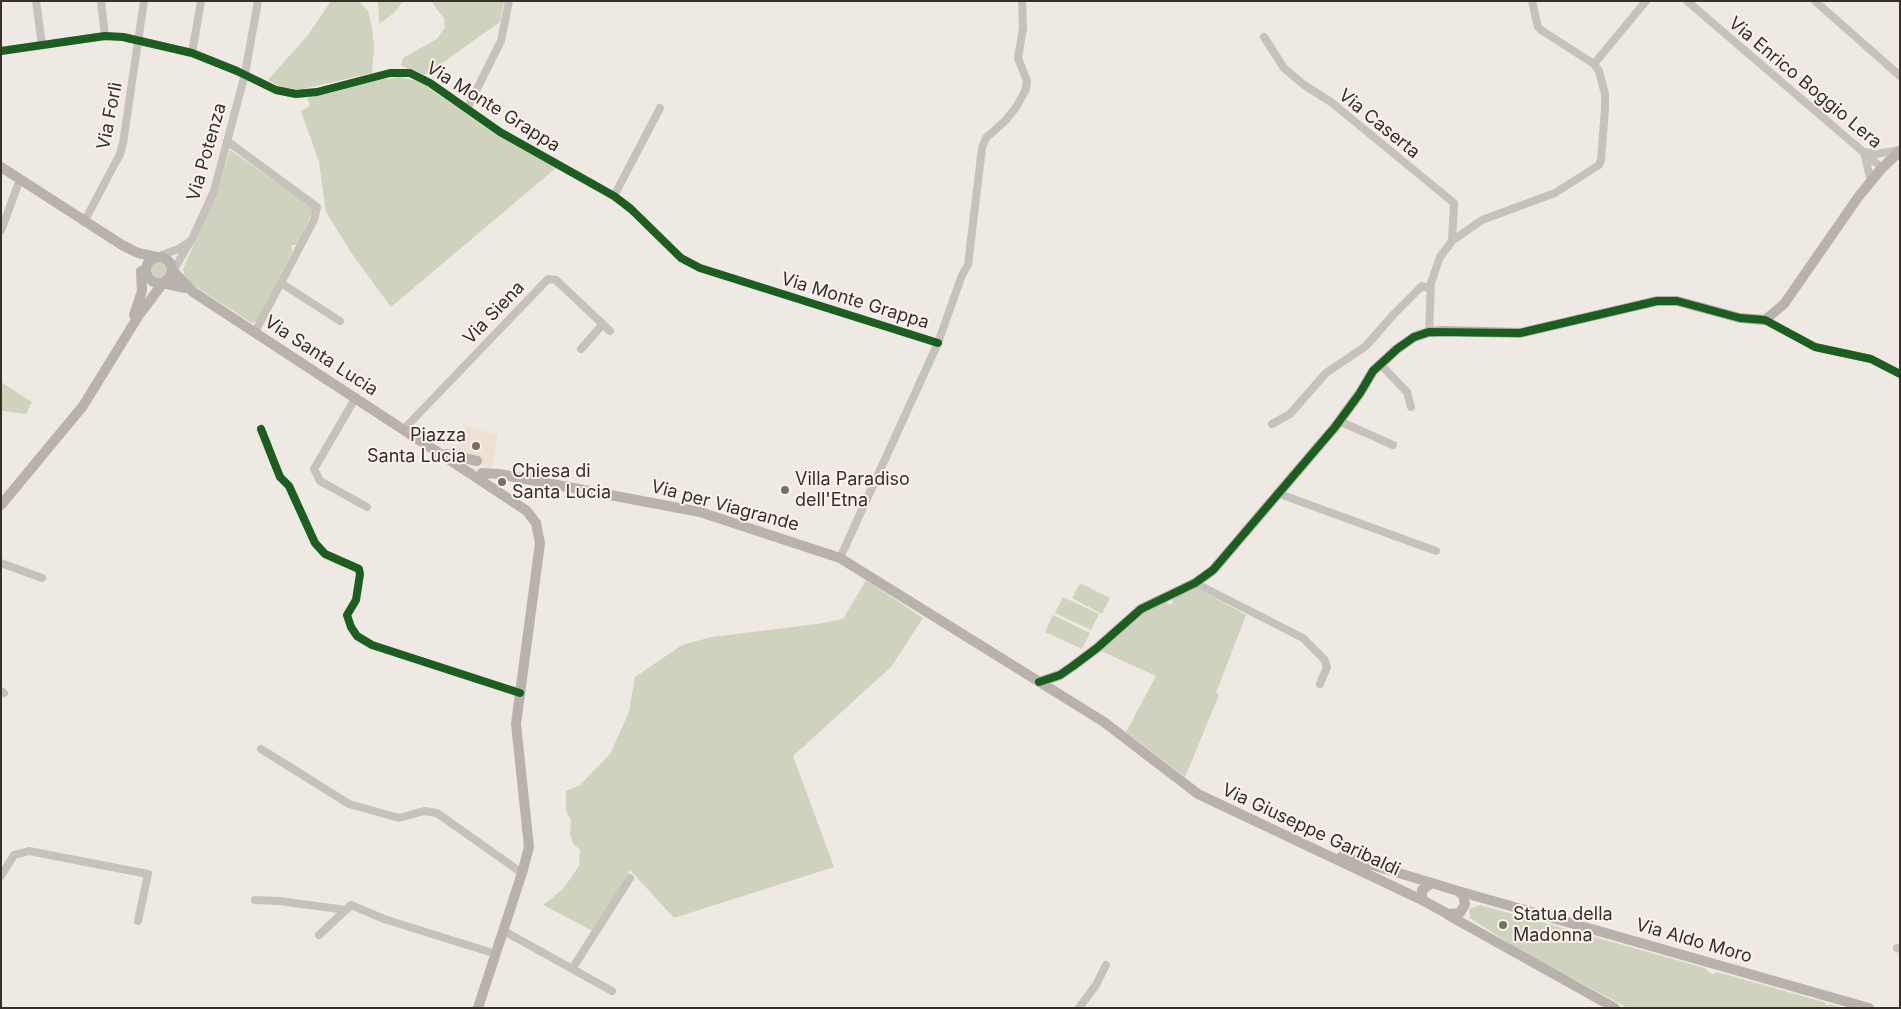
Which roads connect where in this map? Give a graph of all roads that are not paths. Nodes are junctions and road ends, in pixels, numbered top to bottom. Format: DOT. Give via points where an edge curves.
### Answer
graph roads {
  1 [pos="36,1"];
  2 [pos="101,1"];
  3 [pos="144,1"];
  4 [pos="201,1"];
  5 [pos="258,1"];
  6 [pos="509,1"];
  7 [pos="1022,1"];
  8 [pos="1532,1"];
  9 [pos="1646,1"];
  10 [pos="1687,1"];
  11 [pos="1815,1"];
  12 [pos="105,36"];
  13 [pos="1264,37"];
  14 [pos="137,39"];
  15 [pos="42,45"];
  16 [pos="1,51"];
  17 [pos="192,52"];
  18 [pos="1594,64"];
  19 [pos="245,74"];
  20 [pos="1900,76"];
  21 [pos="660,108"];
  22 [pos="466,109"];
  23 [pos="227,141"];
  24 [pos="1900,150"];
  25 [pos="1864,152"];
  26 [pos="1,167"];
  27 [pos="1882,168"];
  28 [pos="20,179"];
  29 [pos="1870,182"];
  30 [pos="614,196"];
  31 [pos="84,222"];
  32 [pos="1,231"];
  33 [pos="194,236"];
  34 [pos="1452,241"];
  35 [pos="122,245"];
  36 [pos="157,257"];
  37 [pos="173,271"];
  38 [pos="143,274"];
  39 [pos="164,283"];
  40 [pos="281,283"];
  41 [pos="1431,289"];
  42 [pos="193,292"];
  43 [pos="1764,320"];
  44 [pos="340,321"];
  45 [pos="603,324"];
  46 [pos="610,331"];
  47 [pos="128,332"];
  48 [pos="255,332"];
  49 [pos="1428,332"];
  50 [pos="938,343"];
  51 [pos="581,348"];
  52 [pos="1380,364"];
  53 [pos="1900,374"];
  54 [pos="356,397"];
  55 [pos="1411,407"];
  56 [pos="1339,421"];
  57 [pos="1272,424"];
  58 [pos="261,429"];
  59 [pos="404,429"];
  60 [pos="1392,445"];
  61 [pos="478,471"];
  62 [pos="1277,493"];
  63 [pos="1,505"];
  64 [pos="367,508"];
  65 [pos="1436,551"];
  66 [pos="840,558"];
  67 [pos="1,563"];
  68 [pos="42,578"];
  69 [pos="1195,582"];
  70 [pos="1040,682"];
  71 [pos="1320,684"];
  72 [pos="520,693"];
  73 [pos="261,749"];
  74 [pos="1187,786"];
  75 [pos="522,872"];
  76 [pos="1,876"];
  77 [pos="630,878"];
  78 [pos="1432,884"];
  79 [pos="1458,891"];
  80 [pos="255,900"];
  81 [pos="1422,900"];
  82 [pos="1510,906"];
  83 [pos="1464,908"];
  84 [pos="346,910"];
  85 [pos="1448,914"];
  86 [pos="138,921"];
  87 [pos="504,931"];
  88 [pos="319,936"];
  89 [pos="1494,939"];
  90 [pos="496,954"];
  91 [pos="1106,965"];
  92 [pos="572,969"];
  93 [pos="612,991"];
  94 [pos="478,1008"];
  95 [pos="1079,1008"];
  96 [pos="1615,1008"];
  97 [pos="1868,1008"];
  1 -- 15 [label="street"];
  2 -- 12 [label="street"];
  3 -- 14 [label="street, Via Forlì"];
  4 -- 17 [label="street"];
  5 -- 19 [label="street, Via Potenza"];
  6 -- 22 [label="street" via="501,41"];
  7 -- 50 [label="street" via="1023,28 1018,58 1027,80 1026,89 1017,106 986,138 982,148 971,252"];
  8 -- 18 [label="street" via="1538,26"];
  9 -- 18 [label="street"];
  10 -- 25 [label="street, Via Enrico Boggio Lera"];
  11 -- 20 [label="street"];
  12 -- 14 [label="street, Via Monte Grappa"];
  12 -- 15 [label="street, Via Monte Grappa"];
  13 -- 34 [label="street, Via Caserta" via="1284,68 1331,102 1454,203"];
  14 -- 17 [label="street, Via Monte Grappa"];
  14 -- 31 [label="street, Via Forlì" via="120,154"];
  15 -- 16 [label="street, Via Monte Grappa"];
  17 -- 19 [label="street, Via Monte Grappa"];
  18 -- 34 [label="street" via="1602,78 1604,94 1599,165 1555,194 1482,220"];
  19 -- 22 [label="street, Via Monte Grappa" via="276,90 302,94 390,73 410,73"];
  19 -- 23 [label="street, Via Potenza"];
  21 -- 30 [label="street"];
  22 -- 30 [label="street, Via Monte Grappa" via="500,132"];
  23 -- 33 [label="street, Via Potenza" via="214,191"];
  23 -- 40 [label="street" via="317,207 314,220"];
  24 -- 25 [label="street" via="1876,154"];
  24 -- 27 [label="main road"];
  25 -- 27 [label="street, Via Enrico Boggio Lera"];
  25 -- 29 [label="street"];
  26 -- 28 [label="main road"];
  27 -- 29 [label="main road"];
  28 -- 31 [label="main road"];
  28 -- 32 [label="street"];
  29 -- 43 [label="main road" via="1784,304"];
  30 -- 50 [label="street, Via Monte Grappa" via="681,258 700,268"];
  31 -- 35 [label="main road"];
  33 -- 36 [label="street" via="178,249"];
  33 -- 37 [label="street, Via Potenza"];
  34 -- 41 [label="street" via="1436,266"];
  35 -- 36 [label="main road"];
  35 -- 38 [label="main road" via="134,255"];
  36 -- 37 [label="main road" via="168,260"];
  36 -- 38 [label="main road" via="147,264"];
  37 -- 39 [label="main road"];
  37 -- 42 [label="main road"];
  38 -- 39 [label="main road" via="150,281"];
  38 -- 47 [label="main road" via="139,302"];
  39 -- 42 [label="main road"];
  39 -- 47 [label="main road"];
  40 -- 44 [label="street"];
  40 -- 48 [label="street"];
  41 -- 49 [label="street"];
  41 -- 57 [label="street" via="1422,286 1366,346 1326,373 1290,414"];
  42 -- 48 [label="main road, Via Santa Lucia"];
  43 -- 49 [label="main road" via="1740,318 1677,301 1657,302 1520,333"];
  43 -- 53 [label="street" via="1815,347 1871,359"];
  45 -- 46 [label="street, Via Siena"];
  45 -- 51 [label="street"];
  45 -- 59 [label="street, Via Siena" via="556,280 548,279"];
  47 -- 63 [label="main road" via="83,406"];
  48 -- 54 [label="main road, Via Santa Lucia"];
  49 -- 52 [label="main road" via="1414,337"];
  50 -- 66 [label="street"];
  52 -- 55 [label="street" via="1407,392"];
  52 -- 56 [label="main road"];
  54 -- 59 [label="main road, Via Santa Lucia"];
  54 -- 64 [label="street" via="314,468 320,481"];
  56 -- 60 [label="street"];
  56 -- 62 [label="main road"];
  58 -- 72 [label="street" via="280,477 289,486 315,543 325,554 359,569 356,600 347,615 357,636 372,645"];
  59 -- 61 [label="main road, Via Santa Lucia"];
  61 -- 66 [label="main road, Via per Viagrande" via="700,512"];
  61 -- 72 [label="main road" via="492,488 527,511 540,532"];
  62 -- 65 [label="street"];
  62 -- 69 [label="main road" via="1225,558"];
  66 -- 70 [label="main road, Via per Viagrande"];
  67 -- 68 [label="street"];
  69 -- 70 [label="main road" via="1141,609 1073,666"];
  69 -- 71 [label="street" via="1304,638 1328,667"];
  70 -- 74 [label="main road, Via Giuseppe Garibaldi" via="1104,722"];
  72 -- 75 [label="main road" via="516,737 528,847"];
  73 -- 75 [label="street" via="349,804 399,818 424,810 438,813"];
  74 -- 78 [label="main road, Via Giuseppe Garibaldi" via="1350,860"];
  74 -- 81 [label="main road, Via Giuseppe Garibaldi"];
  75 -- 87 [label="main road"];
  76 -- 86 [label="street" via="14,855 29,851 148,874"];
  77 -- 92 [label="street"];
  78 -- 79 [label="main road, Via Giuseppe Garibaldi"];
  78 -- 81 [label="main road" via="1422,890"];
  79 -- 82 [label="main road, Via Giuseppe Garibaldi"];
  79 -- 83 [label="main road" via="1465,899"];
  80 -- 84 [label="street"];
  81 -- 85 [label="main road, Via Giuseppe Garibaldi"];
  82 -- 83 [label="main road" via="1479,902"];
  82 -- 97 [label="main road, Via Aldo Moro"];
  83 -- 85 [label="main road" via="1457,915"];
  83 -- 89 [label="main road" via="1468,920"];
  84 -- 88 [label="street"];
  84 -- 90 [label="street" via="352,905 384,919"];
  85 -- 89 [label="main road, Via Giuseppe Garibaldi"];
  87 -- 90 [label="main road"];
  87 -- 92 [label="street"];
  89 -- 96 [label="main road"];
  90 -- 94 [label="main road"];
  91 -- 95 [label="street"];
  92 -- 93 [label="street"];
}
